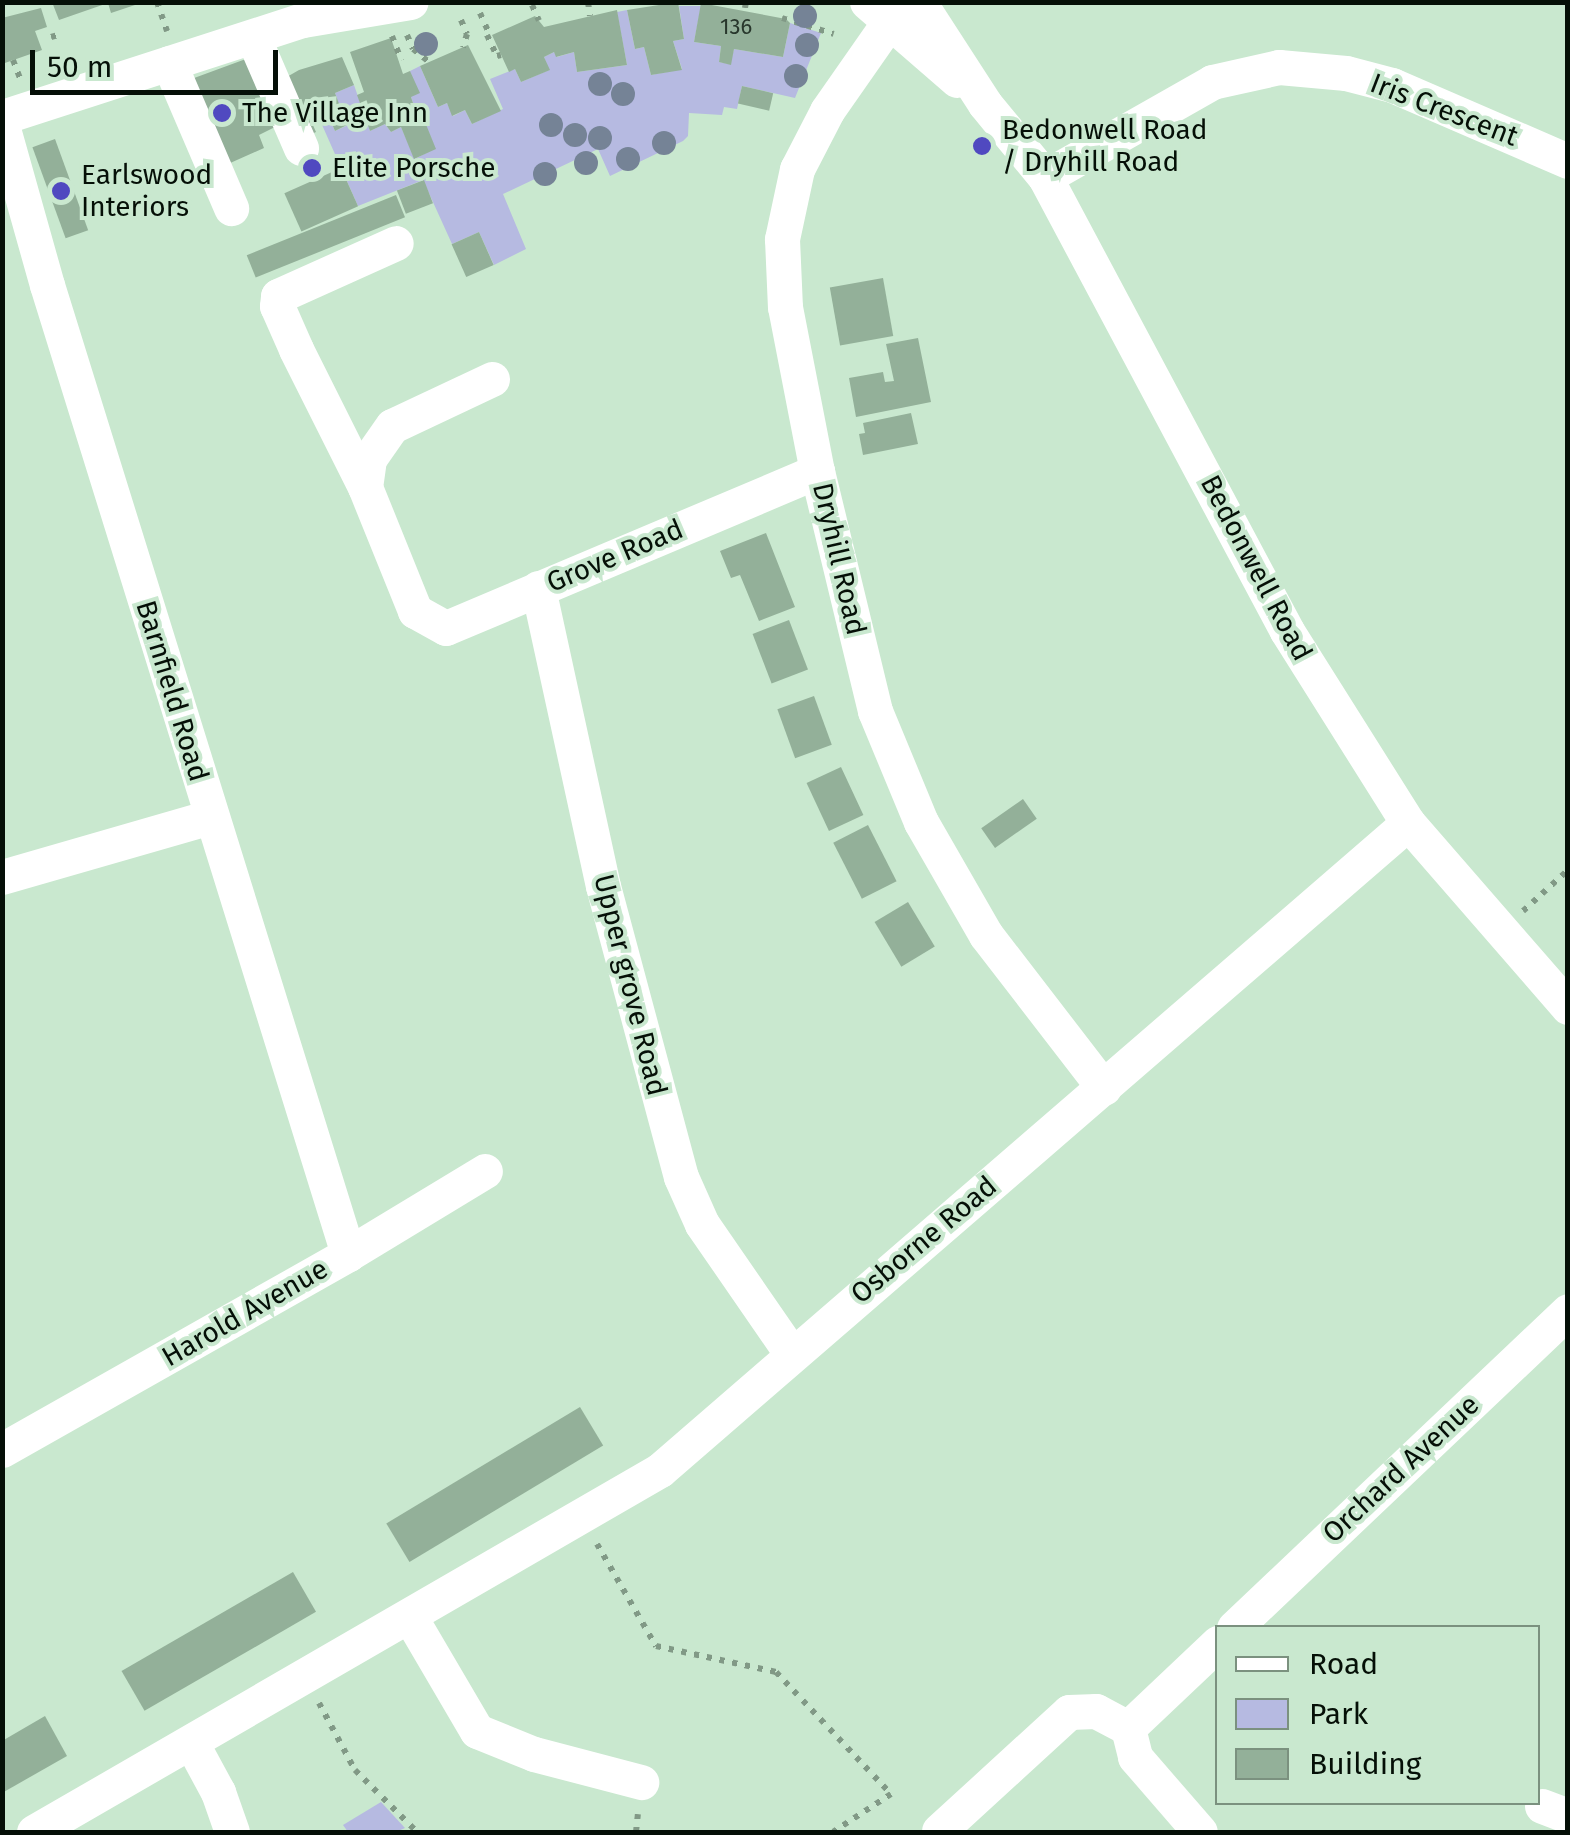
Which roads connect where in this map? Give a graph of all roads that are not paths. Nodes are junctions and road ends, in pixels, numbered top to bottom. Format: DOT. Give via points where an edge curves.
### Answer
graph roads {
  1 [pos="919,2"];
  2 [pos="403,8"];
  3 [pos="889,9"];
  4 [pos="300,11"];
  5 [pos="253,36"];
  6 [pos="169,51"];
  7 [pos="985,104"];
  8 [pos="2,117"];
  9 [pos="2,125"];
  10 [pos="301,148"];
  11 [pos="1568,162"];
  12 [pos="1045,177"];
  13 [pos="231,208"];
  14 [pos="396,243"];
  15 [pos="492,379"];
  16 [pos="818,471"];
  17 [pos="365,486"];
  18 [pos="538,588"];
  19 [pos="210,817"];
  20 [pos="1408,823"];
  21 [pos="2,877"];
  22 [pos="1568,1007"];
  23 [pos="1104,1088"];
  24 [pos="485,1170"];
  25 [pos="348,1254"];
  26 [pos="1568,1311"];
  27 [pos="790,1354"];
  28 [pos="2,1450"];
  29 [pos="410,1617"];
  30 [pos="1237,1625"];
  31 [pos="1215,1646"];
  32 [pos="1128,1728"];
  33 [pos="192,1744"];
  34 [pos="641,1782"];
  35 [pos="939,1831"];
  36 [pos="34,1832"];
  37 [pos="232,1832"];
  38 [pos="1200,1832"];
  1 -- 7 [label="street, Bedonwell Road"];
  2 -- 4 [label="street"];
  3 -- 7 [label="street, Bedonwell Road"];
  3 -- 16 [label="street, Dryhill Road" via="797,169 782,239 785,306"];
  4 -- 5 [label="street"];
  5 -- 6 [label="street"];
  5 -- 10 [label="street"];
  6 -- 8 [label="street"];
  6 -- 13 [label="street"];
  7 -- 12 [label="street, Bedonwell Road"];
  9 -- 19 [label="street, Barnfield Road"];
  11 -- 12 [label="street, Iris Crescent" via="1392,85 1346,73 1279,68 1212,82"];
  12 -- 20 [label="street, Bedonwell Road" via="1286,631"];
  14 -- 17 [label="street" via="278,296 296,349"];
  15 -- 17 [label="street" via="392,426 369,458"];
  16 -- 18 [label="street, Grove Road"];
  16 -- 23 [label="street, Dryhill Road" via="875,711 921,822 986,935"];
  17 -- 18 [label="street, Grove Road" via="414,612 446,628"];
  18 -- 27 [label="street, Upper grove Road" via="603,886 681,1177 702,1224"];
  19 -- 21 [label="street"];
  19 -- 25 [label="street, Barnfield Road"];
  20 -- 22 [label="street, Bedonwell Road"];
  20 -- 23 [label="street, Osborne Road"];
  23 -- 27 [label="street, Osborne Road"];
  24 -- 25 [label="street, Harold Avenue"];
  25 -- 28 [label="street, Harold Avenue"];
  26 -- 30 [label="street, Orchard Avenue"];
  27 -- 29 [label="street, Osborne Road" via="660,1470"];
  29 -- 33 [label="street, Osborne Road"];
  29 -- 34 [label="street" via="477,1731 534,1754"];
  31 -- 32 [label="street"];
  32 -- 35 [label="street" via="1096,1711 1070,1712"];
  32 -- 38 [label="street" via="1135,1757"];
  33 -- 36 [label="street, Osborne Road"];
  33 -- 37 [label="street"];
}
